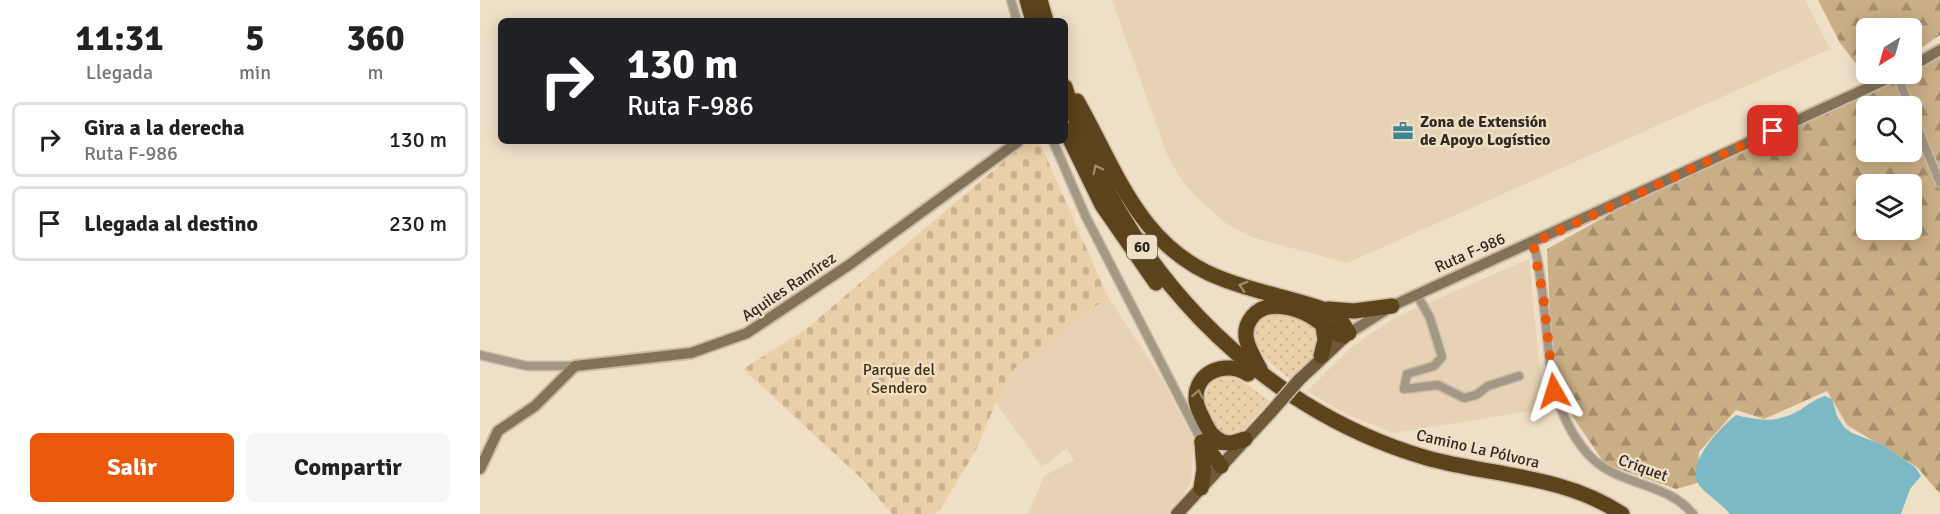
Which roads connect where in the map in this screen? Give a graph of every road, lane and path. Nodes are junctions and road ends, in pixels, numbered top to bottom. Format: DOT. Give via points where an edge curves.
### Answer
graph roads {
  1 [pos="1011,0"];
  2 [pos="1027,0"];
  3 [pos="1040,0"];
  4 [pos="1016,18"];
  5 [pos="1032,18"];
  6 [pos="1045,18"];
  7 [pos="1940,50"];
  8 [pos="1922,61"];
  9 [pos="1875,84"];
  10 [pos="1068,86"];
  11 [pos="1068,95"];
  12 [pos="1068,135"];
  13 [pos="1922,139"];
  14 [pos="1015,144"];
  15 [pos="1054,144"];
  16 [pos="1940,183"];
  17 [pos="1533,243"];
  18 [pos="1418,295"];
  19 [pos="1392,306"];
  20 [pos="1319,308"];
  21 [pos="1323,326"];
  22 [pos="1346,334"];
  23 [pos="480,355"];
  24 [pos="1321,356"];
  25 [pos="575,366"];
  26 [pos="1248,374"];
  27 [pos="1519,376"];
  28 [pos="1264,377"];
  29 [pos="1245,439"];
  30 [pos="1210,441"];
  31 [pos="481,466"];
  32 [pos="1221,466"];
  33 [pos="1201,488"];
  34 [pos="1176,514"];
  35 [pos="1606,514"];
  36 [pos="1622,514"];
  37 [pos="1693,514"];
  1 -- 4 [label="street"];
  2 -- 5 [label="highway"];
  3 -- 6 [label="highway"];
  7 -- 8 [label="street"];
  9 -- 17 [label="street, Ruta F-986"];
  20 -- 10 [label="highway, one-way" via="1218,277 1164,243 1130,202"];
  28 -- 11 [label="highway, Camino La Pólvora / 60, one-way" via="1201,319 1142,246 1099,173"];
  12 -- 26 [label="highway, Camino La Pólvora / 60" via="1102,205 1145,269 1193,325"];
  13 -- 16 [label="street"];
  14 -- 25 [label="street, Aquiles Ramírez" via="849,265 747,333 684,354"];
  15 -- 30 [label="street" via="1086,217"];
  17 -- 18 [label="street, Ruta F-986"];
  17 -- 37 [label="street, Criquet" via="1554,391 1563,416 1586,452 1604,468 1670,494"];
  18 -- 19 [label="street, Ruta F-986"];
  18 -- 27 [label="street" via="1442,357 1434,366 1407,374 1404,388 1438,385 1464,398"];
  19 -- 20 [label="highway" via="1354,311"];
  19 -- 22 [label="street, Ruta F-986"];
  20 -- 22 [label="highway" via="1336,315"];
  21 -- 22 [label="highway"];
  21 -- 24 [label="highway"];
  21 -- 28 [label="highway" via="1309,315 1272,305 1253,315 1246,340"];
  22 -- 24 [label="main road, Ruta F-986"];
  23 -- 25 [label="street" via="527,366"];
  24 -- 29 [label="main road, Ruta F-986, bridge"];
  25 -- 31 [label="street" via="534,406 498,431"];
  30 -- 26 [label="highway, one-way" via="1196,402 1202,380 1221,368"];
  26 -- 35 [label="highway, Camino La Pólvora / 60" via="1304,413 1360,443 1473,478 1564,495"];
  28 -- 36 [label="highway, Camino La Pólvora / 60" via="1313,410 1378,441 1442,462 1568,488"];
  29 -- 30 [label="highway" via="1237,443"];
  29 -- 32 [label="main road, Ruta F-986"];
  30 -- 32 [label="highway"];
  30 -- 33 [label="highway"];
  32 -- 33 [label="main road, Ruta F-986"];
  33 -- 34 [label="main road, Ruta F-986"];
}
